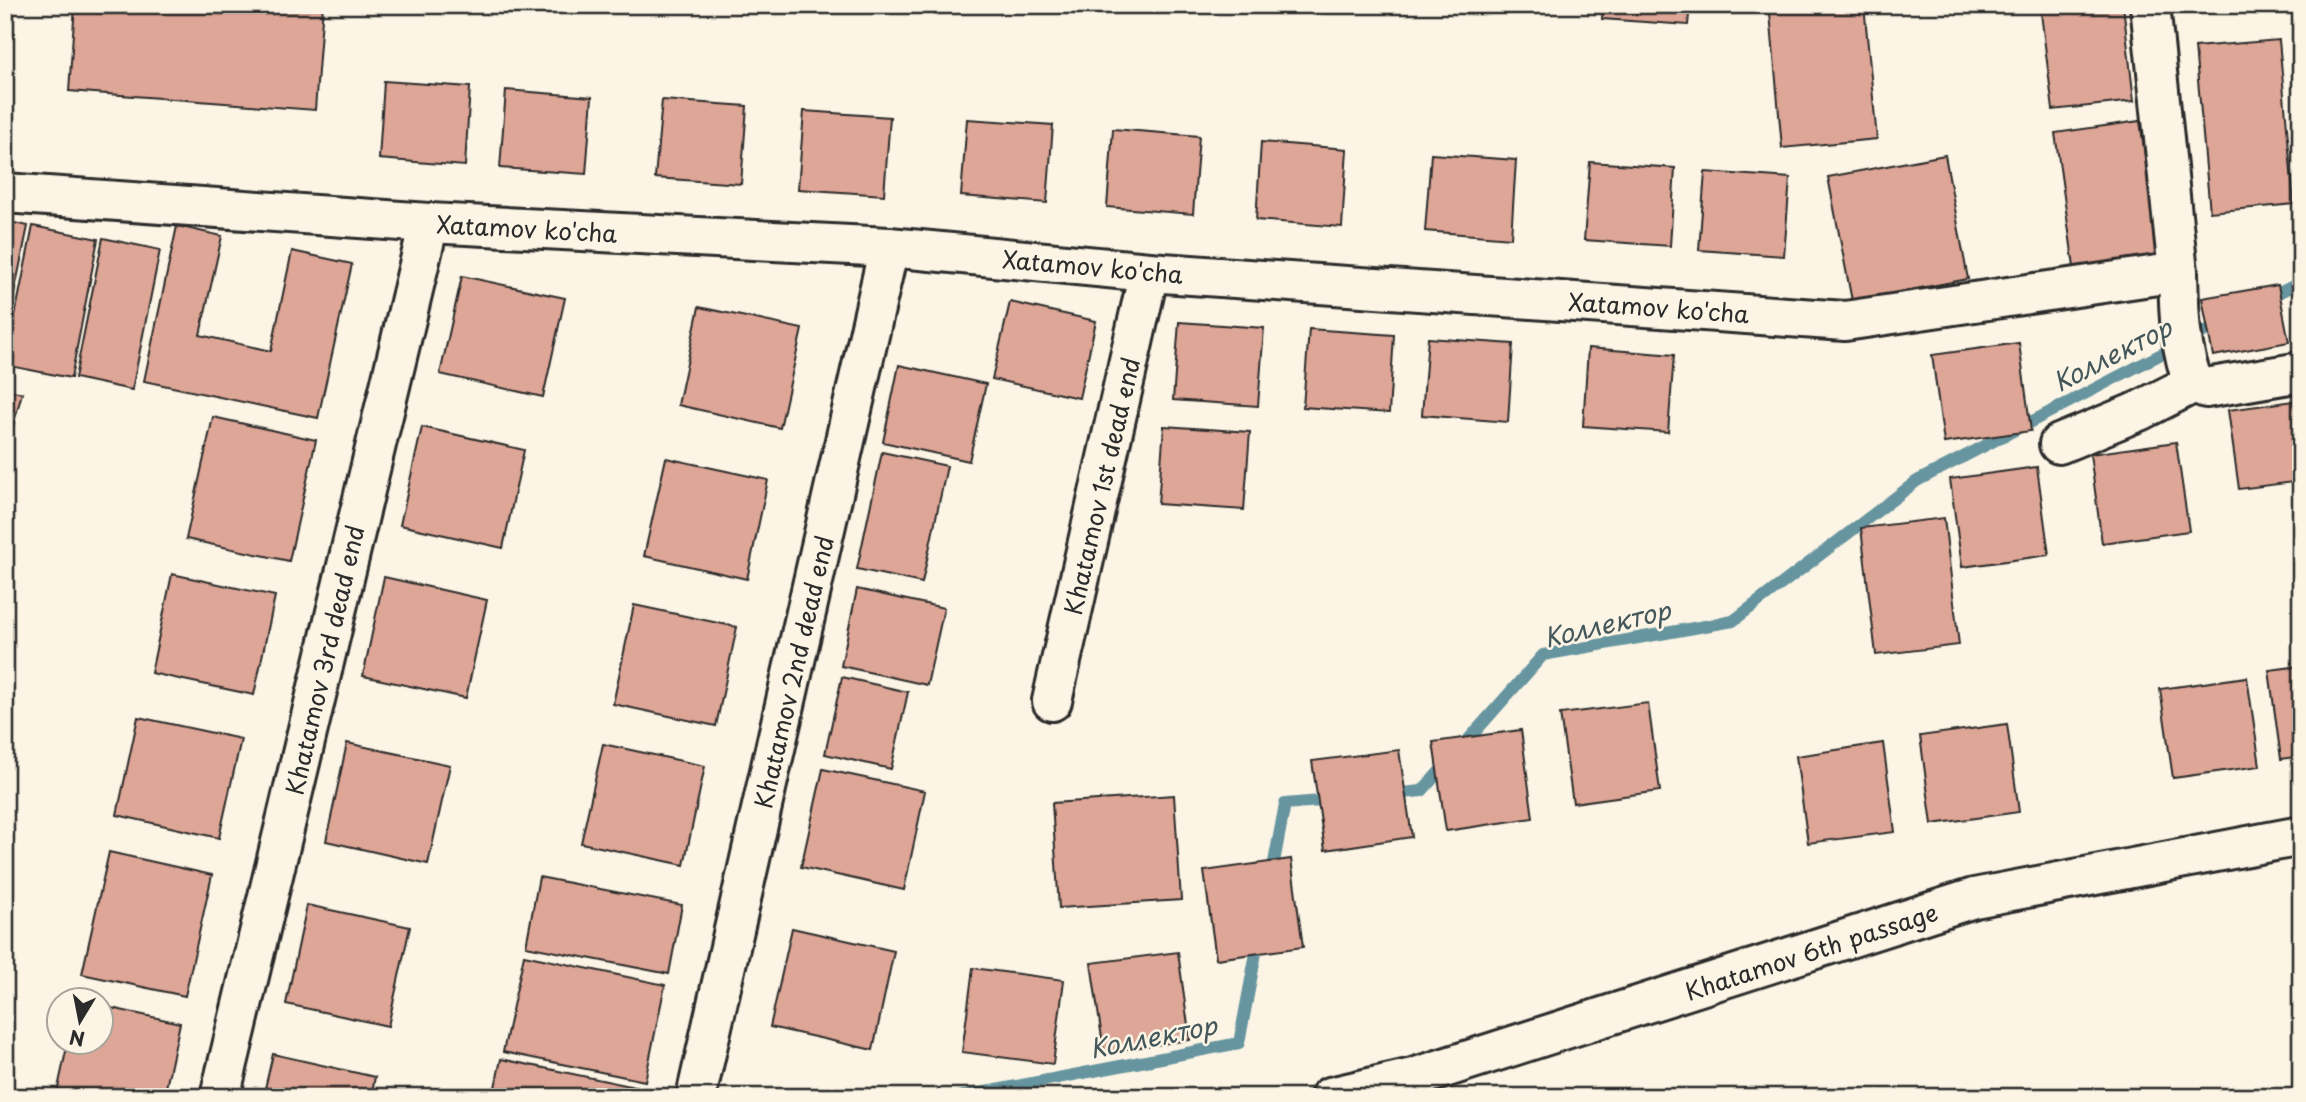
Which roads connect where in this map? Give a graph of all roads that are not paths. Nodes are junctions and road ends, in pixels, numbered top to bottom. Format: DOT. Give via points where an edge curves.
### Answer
graph roads {
  1 [pos="2150,5"];
  2 [pos="5,193"];
  3 [pos="429,223"];
  4 [pos="889,247"];
  5 [pos="1149,272"];
  6 [pos="2178,272"];
  7 [pos="2190,368"];
  8 [pos="2301,372"];
  9 [pos="2059,444"];
  10 [pos="1052,701"];
  11 [pos="2301,836"];
  12 [pos="220,1097"];
  13 [pos="696,1097"];
  14 [pos="1329,1097"];
  1 -- 6 [label="street"];
  2 -- 3 [label="street, Xatamov ko'cha"];
  3 -- 4 [label="street, Xatamov ko'cha"];
  3 -- 12 [label="street, Khatamov 3rd dead end"];
  4 -- 5 [label="street, Xatamov ko'cha"];
  4 -- 13 [label="street, Khatamov 2nd dead end"];
  5 -- 6 [label="street, Xatamov ko'cha" via="1845,321"];
  5 -- 10 [label="street, Khatamov 1st dead end"];
  6 -- 7 [label="street" via="2179,315"];
  7 -- 8 [label="street" via="2206,388"];
  7 -- 9 [label="street" via="2139,411"];
  11 -- 14 [label="street, Khatamov 6th passage" via="1974,898 1413,1078"];
}
